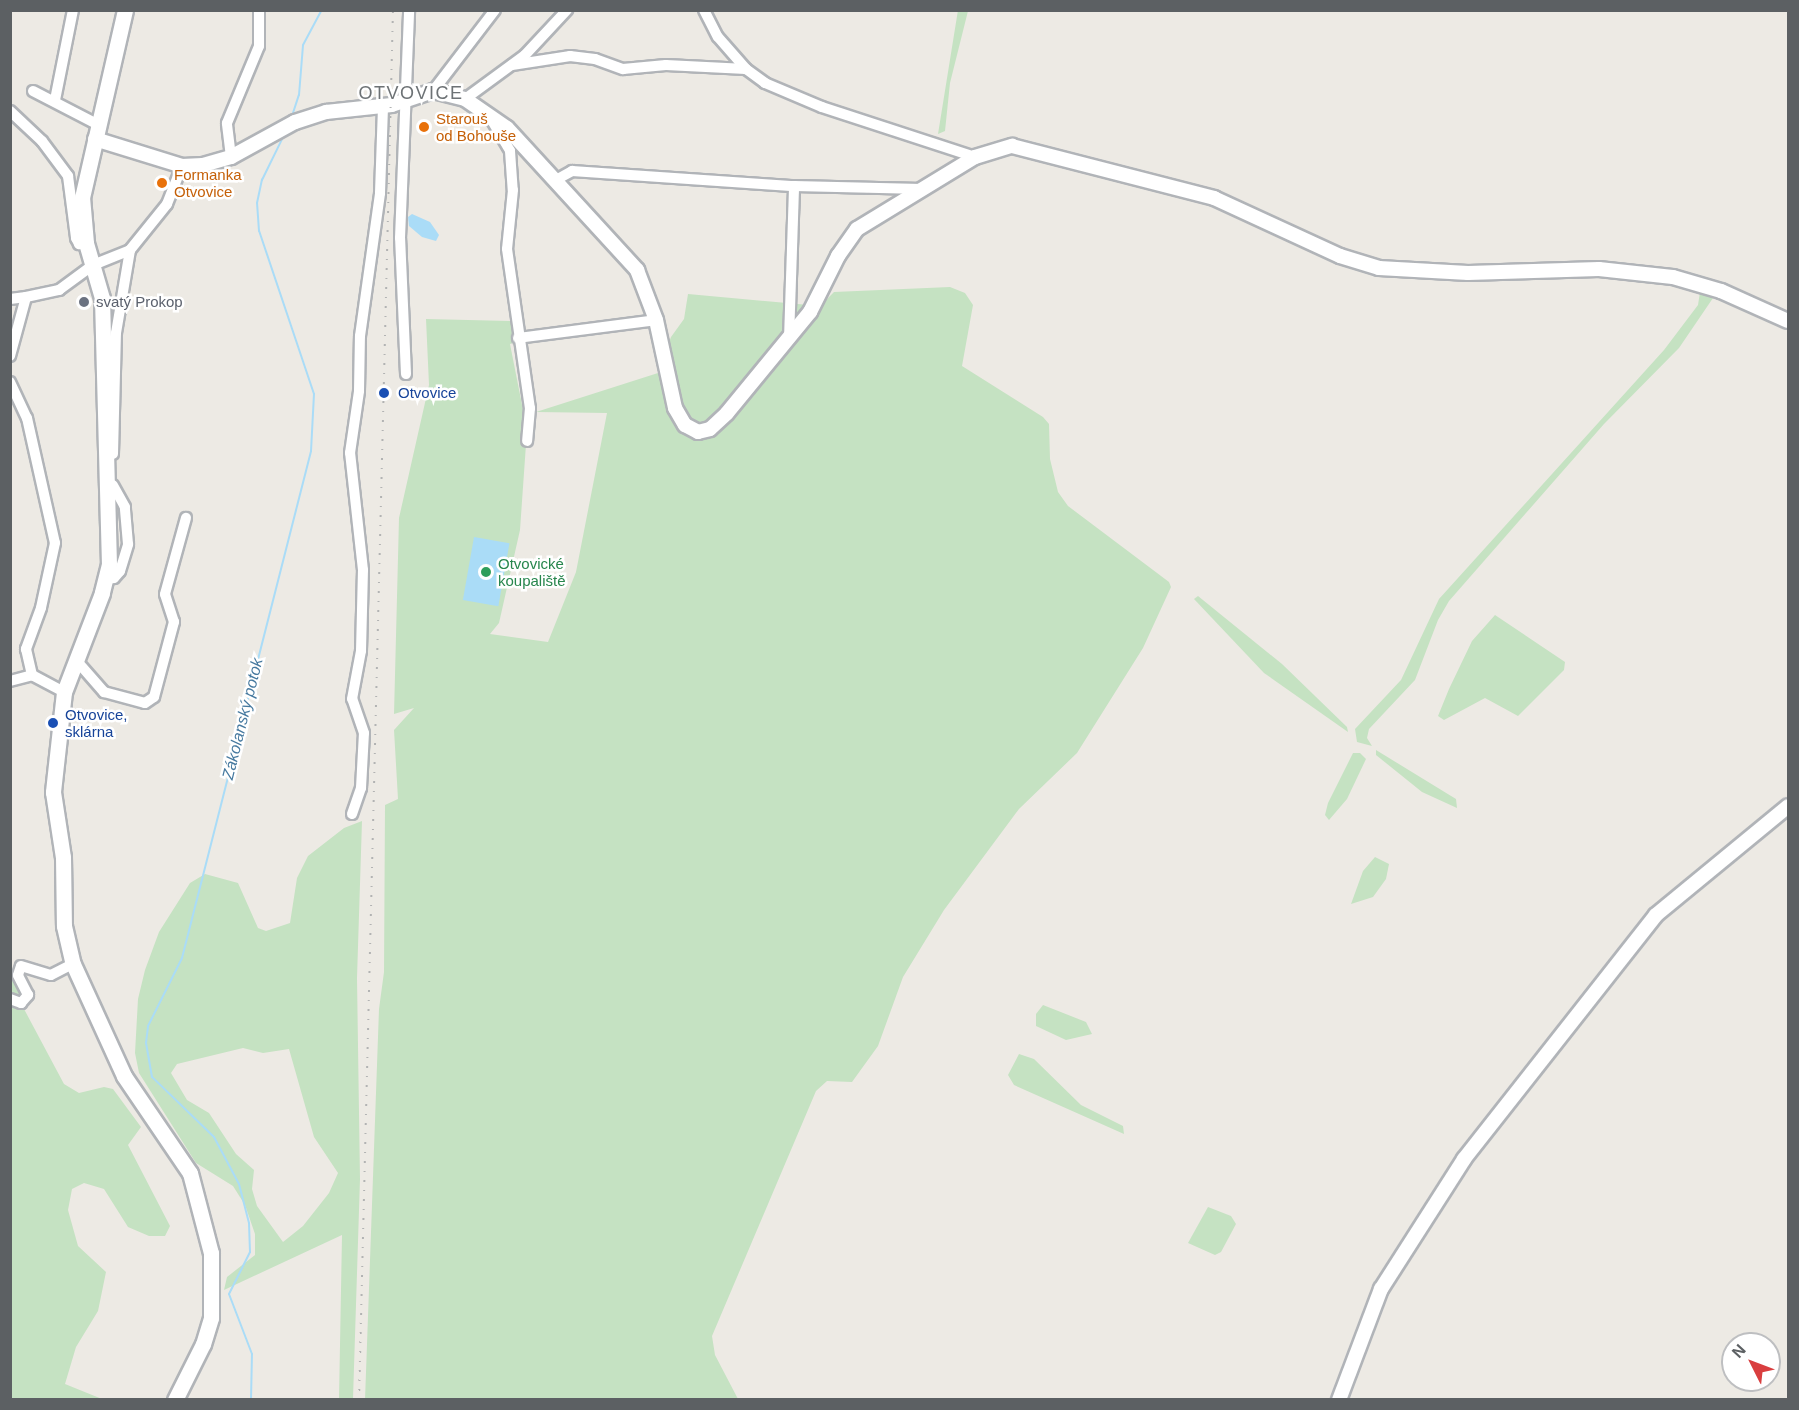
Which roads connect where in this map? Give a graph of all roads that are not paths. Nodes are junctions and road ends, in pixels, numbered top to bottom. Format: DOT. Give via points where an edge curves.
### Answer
graph roads {
  1 [pos="73,10"];
  2 [pos="125,10"];
  3 [pos="259,10"];
  4 [pos="409,10"];
  5 [pos="495,10"];
  6 [pos="567,10"];
  7 [pos="704,10"];
  8 [pos="512,65"];
  9 [pos="746,69"];
  10 [pos="33,91"];
  11 [pos="433,92"];
  12 [pos="465,99"];
  13 [pos="55,100"];
  14 [pos="403,101"];
  15 [pos="383,106"];
  16 [pos="10,111"];
  17 [pos="489,116"];
  18 [pos="97,132"];
  19 [pos="231,157"];
  20 [pos="975,157"];
  21 [pos="182,166"];
  22 [pos="554,181"];
  23 [pos="794,186"];
  24 [pos="922,189"];
  25 [pos="86,243"];
  26 [pos="130,250"];
  27 [pos="93,265"];
  28 [pos="26,297"];
  29 [pos="10,299"];
  30 [pos="657,320"];
  31 [pos="1788,321"];
  32 [pos="518,338"];
  33 [pos="789,339"];
  34 [pos="10,356"];
  35 [pos="406,374"];
  36 [pos="10,382"];
  37 [pos="527,441"];
  38 [pos="110,488"];
  39 [pos="186,518"];
  40 [pos="76,660"];
  41 [pos="32,675"];
  42 [pos="10,681"];
  43 [pos="64,692"];
  44 [pos="1788,806"];
  45 [pos="352,814"];
  46 [pos="73,964"];
  47 [pos="10,999"];
  48 [pos="175,1400"];
  49 [pos="1339,1400"];
  1 -- 13 [label="street"];
  2 -- 18 [label="main road"];
  3 -- 19 [label="street" via="259,46 227,123"];
  4 -- 14 [label="street"];
  5 -- 11 [label="street"];
  6 -- 8 [label="street"];
  7 -- 9 [label="street" via="718,37"];
  8 -- 9 [label="street" via="570,56 595,59 622,69 666,65"];
  8 -- 12 [label="street"];
  9 -- 20 [label="street" via="765,83 822,107"];
  10 -- 13 [label="street"];
  11 -- 12 [label="street"];
  11 -- 14 [label="street"];
  12 -- 17 [label="street"];
  13 -- 18 [label="street"];
  14 -- 15 [label="street"];
  14 -- 35 [label="street" via="400,238"];
  15 -- 19 [label="street" via="326,112 289,126"];
  15 -- 45 [label="street" via="380,193 360,336 350,453 363,570 361,651 352,699 364,733 361,788"];
  16 -- 25 [label="street" via="42,141 68,176 76,238 79,243"];
  17 -- 22 [label="street" via="507,128"];
  17 -- 32 [label="street" via="510,152 513,190 507,249"];
  18 -- 21 [label="street"];
  18 -- 25 [label="main road" via="82,185"];
  19 -- 21 [label="street"];
  20 -- 24 [label="street"];
  20 -- 31 [label="street" via="1012,146 1214,198 1340,256 1378,268 1468,273 1599,269 1673,277 1721,291"];
  21 -- 26 [label="street" via="167,204"];
  22 -- 23 [label="street" via="572,171"];
  22 -- 30 [label="street" via="637,270"];
  23 -- 24 [label="street"];
  23 -- 33 [label="street"];
  24 -- 33 [label="street" via="857,229 841,250 810,312"];
  25 -- 27 [label="main road"];
  26 -- 27 [label="street"];
  26 -- 38 [label="street" via="116,333"];
  27 -- 28 [label="street" via="59,290"];
  27 -- 38 [label="main road" via="102,298"];
  28 -- 29 [label="street"];
  28 -- 34 [label="street"];
  30 -- 32 [label="street"];
  30 -- 33 [label="street" via="675,408 685,425 698,432 710,429 726,413"];
  32 -- 37 [label="street" via="530,408"];
  36 -- 41 [label="street" via="27,418 55,543 41,608 28,640"];
  38 -- 40 [label="main road" via="106,579"];
  39 -- 40 [label="street" via="165,594 174,622 154,697 145,703 104,692"];
  40 -- 43 [label="main road"];
  41 -- 42 [label="street"];
  41 -- 43 [label="street"];
  43 -- 46 [label="main road" via="53,792 63,857 64,926"];
  44 -- 49 [label="street" via="1656,915 1464,1159 1381,1289"];
  46 -- 47 [label="street" via="51,975 21,966 18,975 28,995 21,1003"];
  46 -- 48 [label="main road" via="124,1076 182,1158 204,1220 213,1277 211,1318 203,1344"];
}
